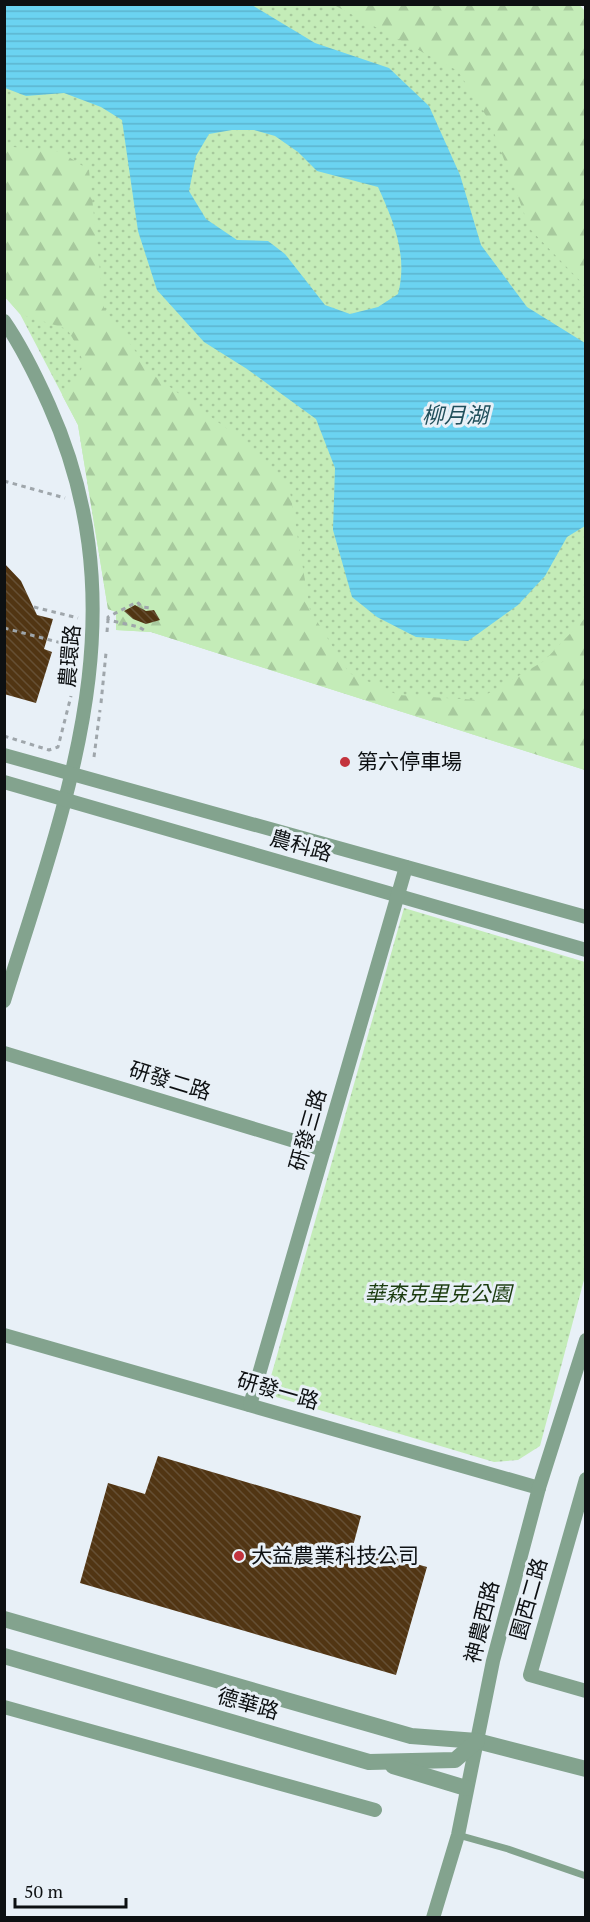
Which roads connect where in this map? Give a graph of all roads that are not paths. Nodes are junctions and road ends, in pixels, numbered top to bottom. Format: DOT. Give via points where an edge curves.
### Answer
graph roads {
  1 [pos="4,321"];
  2 [pos="4,754"];
  3 [pos="73,774"];
  4 [pos="4,782"];
  5 [pos="67,800"];
  6 [pos="406,867"];
  7 [pos="397,896"];
  8 [pos="585,917"];
  9 [pos="585,950"];
  10 [pos="4,1001"];
  11 [pos="4,1053"];
  12 [pos="324,1150"];
  13 [pos="4,1335"];
  14 [pos="585,1340"];
  15 [pos="250,1405"];
  16 [pos="585,1479"];
  17 [pos="539,1488"];
  18 [pos="4,1619"];
  19 [pos="4,1656"];
  20 [pos="585,1691"];
  21 [pos="4,1707"];
  22 [pos="477,1741"];
  23 [pos="378,1762"];
  24 [pos="585,1769"];
  25 [pos="466,1788"];
  26 [pos="375,1810"];
  27 [pos="458,1835"];
  28 [pos="585,1876"];
  29 [pos="433,1917"];
  1 -- 3 [label="street, 農環路" via="36,376 63,435 86,522 92,567 93,653"];
  2 -- 3 [label="street, 農科路"];
  3 -- 5 [label="street, 農環路"];
  3 -- 6 [label="street, 農科路"];
  4 -- 5 [label="street, 農科路"];
  5 -- 7 [label="street, 農科路"];
  5 -- 10 [label="street, 農環路"];
  6 -- 7 [label="street, 研發三路"];
  6 -- 8 [label="street, 農科路"];
  7 -- 9 [label="street, 農科路"];
  7 -- 12 [label="street, 研發三路"];
  11 -- 12 [label="street, 研發二路"];
  12 -- 15 [label="street, 研發三路"];
  13 -- 15 [label="street, 研發一路"];
  14 -- 17 [label="street, 神農西路"];
  15 -- 17 [label="street, 研發一路"];
  16 -- 20 [label="street, 園西二路" via="530,1675"];
  17 -- 22 [label="street, 神農西路" via="493,1661"];
  18 -- 22 [label="street" via="411,1736"];
  19 -- 23 [label="street, 德華路"];
  21 -- 26 [label="street"];
  22 -- 23 [label="street, 德華路" via="454,1760"];
  22 -- 24 [label="street"];
  22 -- 25 [label="street, 神農西路"];
  23 -- 25 [label="street"];
  25 -- 27 [label="street, 神農西路"];
  27 -- 28 [label="lane"];
  27 -- 29 [label="street, 神農西路"];
}
